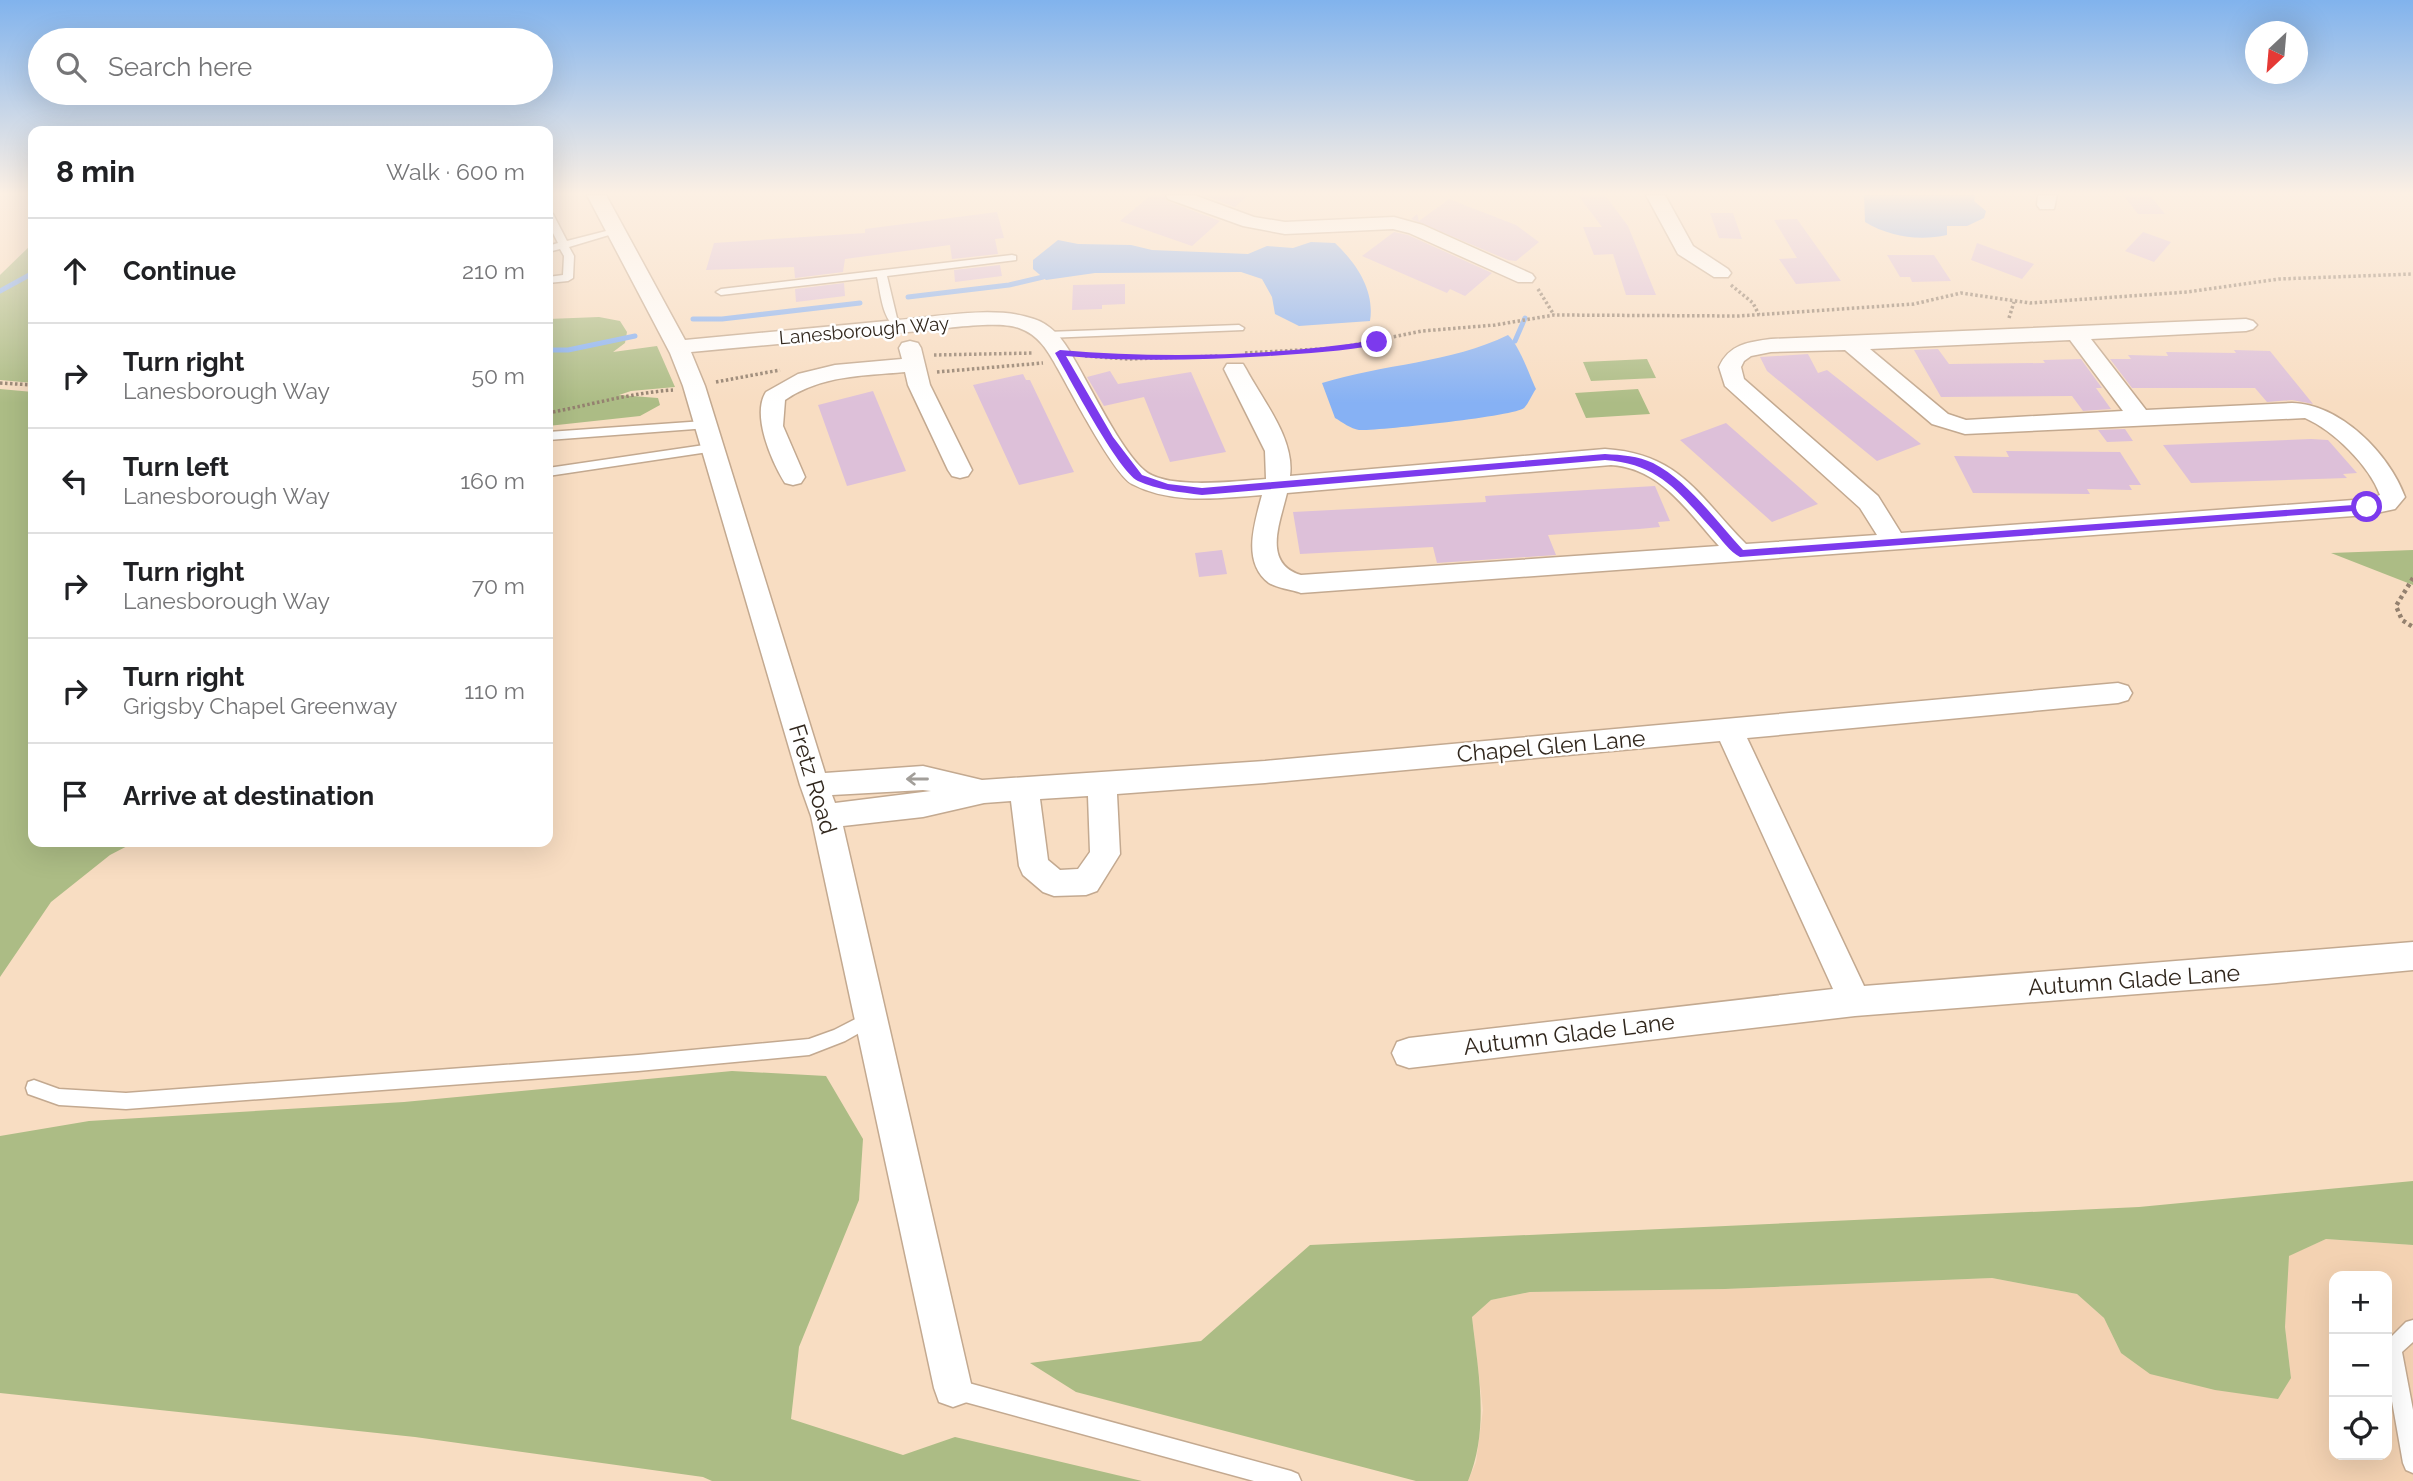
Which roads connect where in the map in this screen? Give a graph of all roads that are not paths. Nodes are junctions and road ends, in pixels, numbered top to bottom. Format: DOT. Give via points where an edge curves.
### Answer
graph roads {
  1 [pos="569,264"];
  2 [pos="632,264"];
  3 [pos="959,264"];
  4 [pos="1494,264"];
  5 [pos="1707,264"];
  6 [pos="881,273"];
  7 [pos="1721,273"];
  8 [pos="1525,278"];
  9 [pos="553,279"];
  10 [pos="720,292"];
  11 [pos="2246,325"];
  12 [pos="1239,328"];
  13 [pos="904,333"];
  14 [pos="2077,335"];
  15 [pos="1851,344"];
  16 [pos="1057,350"];
  17 [pos="681,354"];
  18 [pos="1232,359"];
  19 [pos="915,369"];
  20 [pos="2140,418"];
  21 [pos="553,436"];
  22 [pos="708,436"];
  23 [pos="960,470"];
  24 [pos="553,471"];
  25 [pos="793,477"];
  26 [pos="1275,486"];
  27 [pos="1893,541"];
  28 [pos="1740,553"];
  29 [pos="2118,693"];
  30 [pos="1729,730"];
  31 [pos="1102,783"];
  32 [pos="814,785"];
  33 [pos="984,791"];
  34 [pos="1024,791"];
  35 [pos="826,816"];
  36 [pos="2413,956"];
  37 [pos="1855,1001"];
  38 [pos="872,1018"];
  39 [pos="1409,1053"];
  40 [pos="34,1088"];
  41 [pos="2413,1329"];
  42 [pos="953,1388"];
  43 [pos="2413,1463"];
  44 [pos="1291,1481"];
  1 -- 9 [label="lane" via="568,278"];
  2 -- 17 [label="street, Fretz Road"];
  3 -- 6 [label="lane"];
  4 -- 8 [label="street"];
  5 -- 7 [label="street"];
  6 -- 10 [label="lane"];
  6 -- 13 [label="lane" via="892,318"];
  11 -- 14 [label="street"];
  12 -- 16 [label="lane"];
  13 -- 16 [label="street, Lanesborough Way"];
  13 -- 17 [label="street, Lanesborough Way"];
  13 -- 19 [label="street"];
  14 -- 15 [label="street"];
  14 -- 20 [label="street"];
  15 -- 20 [label="street" via="1941,419 1965,427"];
  15 -- 27 [label="street" via="1749,349 1736,353 1728,369 1733,381 1869,502"];
  16 -- 26 [label="street" via="1109,439 1138,478 1202,492"];
  17 -- 22 [label="street, Fretz Road"];
  18 -- 26 [label="street" via="1278,453"];
  19 -- 23 [label="street"];
  19 -- 25 [label="street" via="835,372 798,381 774,397 772,426"];
  20 -- 27 [label="street" via="2313,412 2338,428 2382,474 2393,497 2367,507"];
  21 -- 22 [label="lane"];
  22 -- 24 [label="lane"];
  22 -- 32 [label="street, Fretz Road"];
  26 -- 28 [label="street" via="1605,457 1632,459 1651,466 1679,487"];
  26 -- 28 [label="street" via="1264,554 1273,573 1287,582 1317,585"];
  27 -- 28 [label="street"];
  29 -- 30 [label="street, Chapel Glen Lane"];
  30 -- 31 [label="street, Chapel Glen Lane"];
  30 -- 37 [label="street"];
  31 -- 34 [label="street, Chapel Glen Lane"];
  31 -- 34 [label="street" via="1105,854 1086,882 1054,883 1034,866"];
  33 -- 32 [label="street, Chapel Glen Lane, one-way" via="923,778"];
  32 -- 35 [label="street, Fretz Road"];
  33 -- 34 [label="street, Chapel Glen Lane"];
  33 -- 35 [label="street, Chapel Glen Lane" via="923,805"];
  35 -- 38 [label="street, Fretz Road"];
  36 -- 37 [label="street, Autumn Glade Lane"];
  37 -- 39 [label="street, Autumn Glade Lane"];
  38 -- 40 [label="lane" via="809,1047 638,1063 126,1101 59,1097"];
  38 -- 42 [label="street, Fretz Road"];
  41 -- 43 [label="lane" via="2392,1349"];
  42 -- 44 [label="lane"];
}
